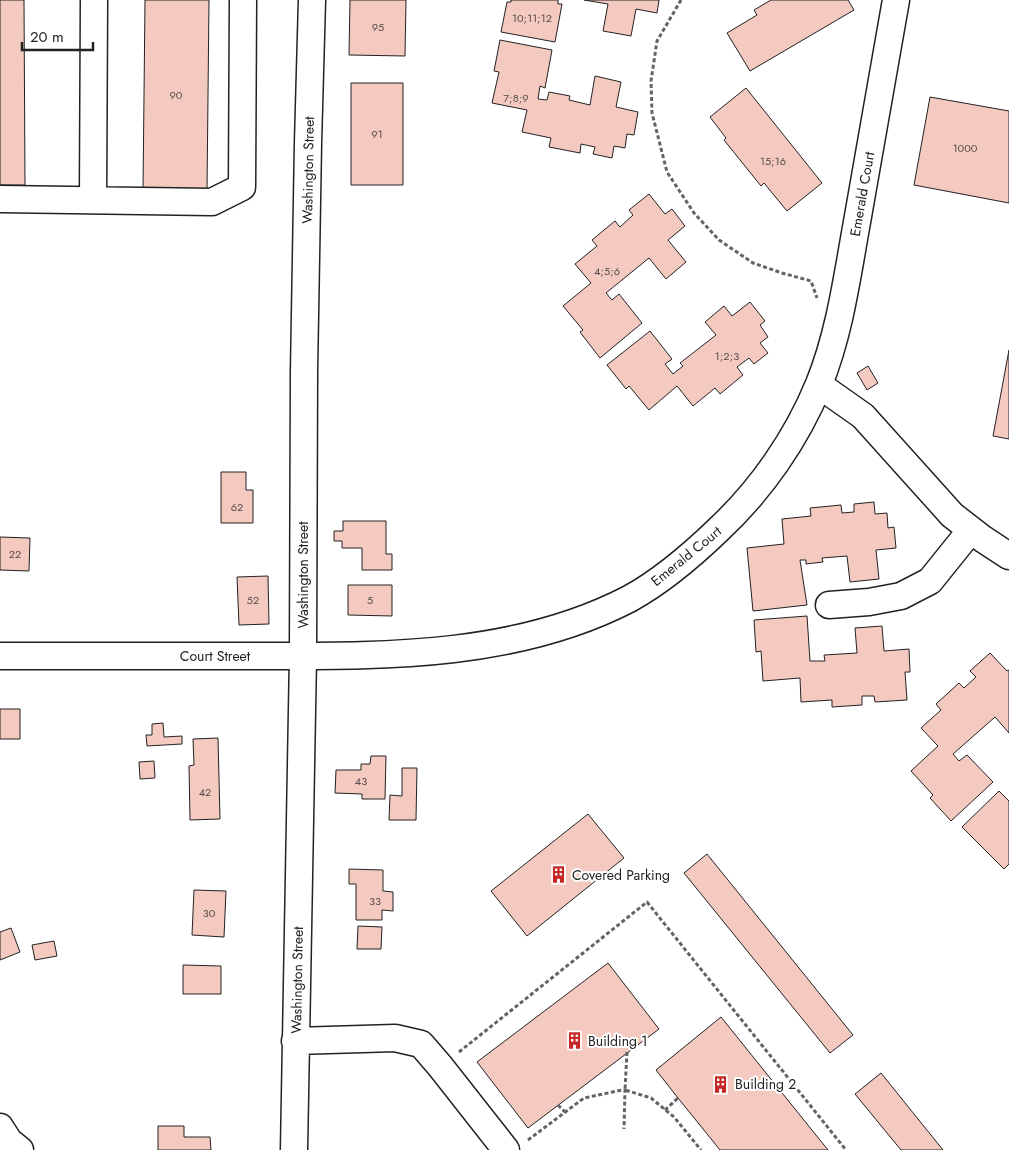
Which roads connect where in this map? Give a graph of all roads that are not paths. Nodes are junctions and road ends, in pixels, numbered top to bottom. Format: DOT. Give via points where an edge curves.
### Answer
graph roads {
  1 [pos="94,0"];
  2 [pos="243,0"];
  3 [pos="312,0"];
  4 [pos="896,0"];
  5 [pos="0,199"];
  6 [pos="93,200"];
  7 [pos="819,385"];
  8 [pos="971,530"];
  9 [pos="1009,556"];
  10 [pos="829,604"];
  11 [pos="430,652"];
  12 [pos="0,656"];
  13 [pos="303,656"];
  14 [pos="295,1041"];
  15 [pos="0,1128"];
  16 [pos="513,1147"];
  17 [pos="20,1150"];
  18 [pos="294,1150"];
  1 -- 6 [label="street"];
  2 -- 6 [label="street" via="242,187 212,202"];
  3 -- 13 [label="street, Washington Street" via="304,342"];
  4 -- 7 [label="street, Emerald Court" via="843,302"];
  5 -- 6 [label="street"];
  7 -- 8 [label="street" via="863,416 924,486"];
  7 -- 11 [label="street, Emerald Court" via="782,453 759,485 736,514 670,573 630,598 583,619 481,646"];
  8 -- 9 [label="street"];
  8 -- 10 [label="street" via="930,582 901,596"];
  11 -- 13 [label="street, Court Street"];
  12 -- 13 [label="street, Court Street"];
  13 -- 14 [label="street, Washington Street"];
  14 -- 16 [label="street" via="395,1038 421,1044"];
  14 -- 18 [label="street, Washington Street"];
  15 -- 17 [label="street"];
}
